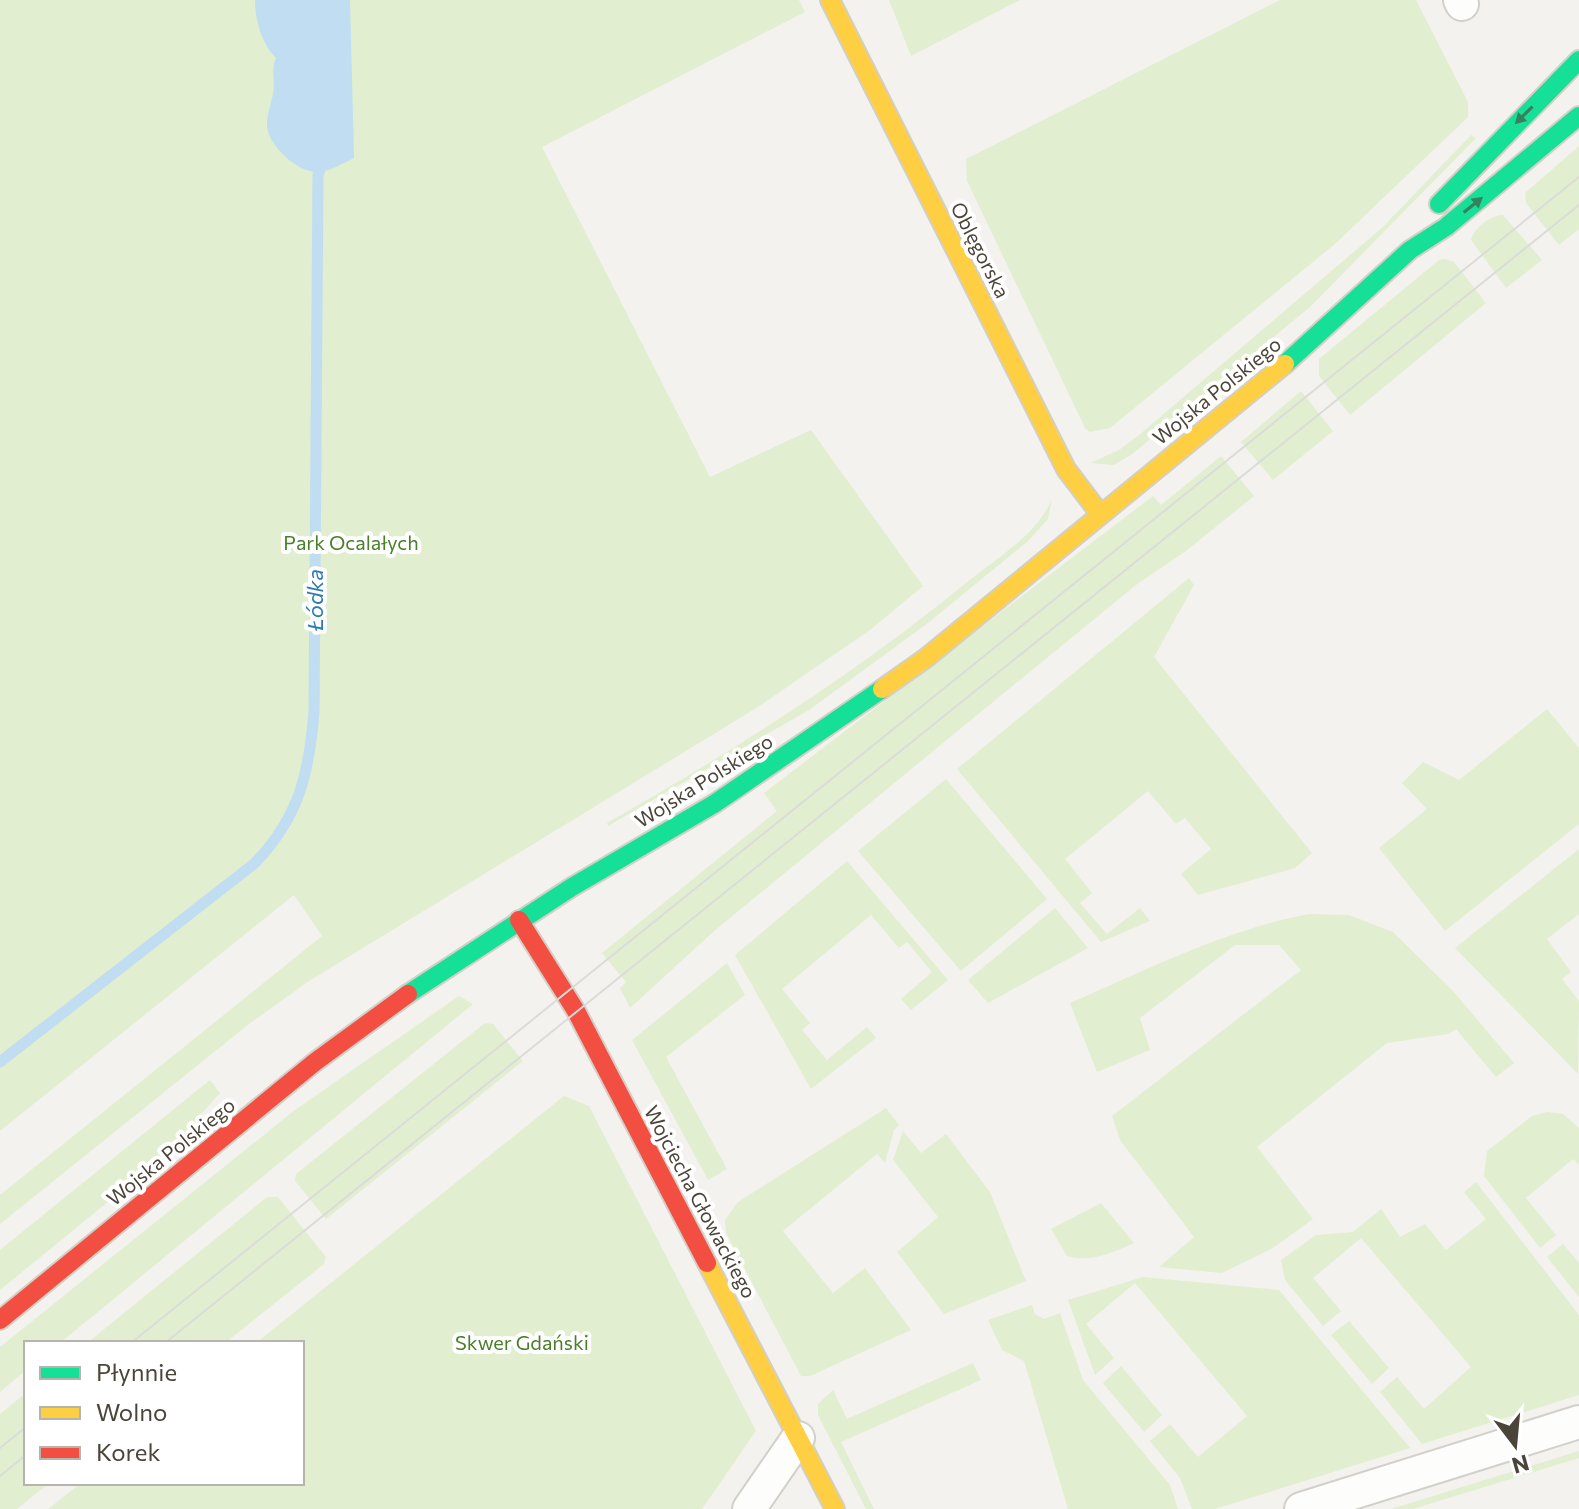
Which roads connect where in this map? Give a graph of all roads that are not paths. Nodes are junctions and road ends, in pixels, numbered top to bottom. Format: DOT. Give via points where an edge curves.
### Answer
graph roads {
  1 [pos="830,0"];
  2 [pos="1579,60"];
  3 [pos="1579,116"];
  4 [pos="1410,250"];
  5 [pos="1100,514"];
  6 [pos="519,920"];
  7 [pos="0,1320"];
  8 [pos="1579,1422"];
  9 [pos="798,1438"];
  10 [pos="749,1509"];
  11 [pos="835,1509"];
  12 [pos="1301,1509"];
  1 -- 5 [label="main road, Oblęgorska" via="1066,469"];
  2 -- 4 [label="main road, Wojska Polskiego, one-way" via="1443,197"];
  4 -- 3 [label="main road, Wojska Polskiego, one-way" via="1446,227"];
  4 -- 5 [label="main road, Wojska Polskiego" via="1295,356"];
  5 -- 6 [label="main road, Wojska Polskiego" via="926,658 811,740"];
  6 -- 7 [label="main road, Wojska Polskiego" via="315,1062"];
  6 -- 9 [label="main road, Wojciecha Głowackiego" via="576,1011"];
  8 -- 12 [label="street"];
  9 -- 10 [label="street"];
  9 -- 11 [label="main road, Wojciecha Głowackiego"];
}
